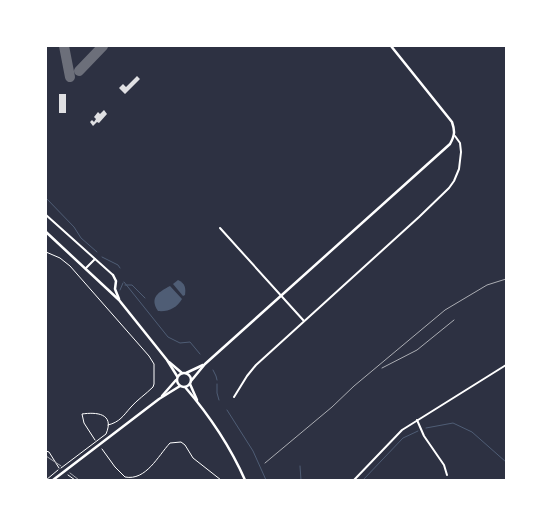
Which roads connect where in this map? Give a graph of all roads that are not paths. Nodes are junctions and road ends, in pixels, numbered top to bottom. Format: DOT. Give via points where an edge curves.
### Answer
graph roads {
  1 [pos="391,46"];
  2 [pos="455,136"];
  3 [pos="46,216"];
  4 [pos="220,228"];
  5 [pos="46,232"];
  6 [pos="95,259"];
  7 [pos="86,268"];
  8 [pos="114,274"];
  9 [pos="282,296"];
  10 [pos="119,300"];
  11 [pos="304,321"];
  12 [pos="167,360"];
  13 [pos="205,364"];
  14 [pos="506,365"];
  15 [pos="184,373"];
  16 [pos="177,378"];
  17 [pos="190,382"];
  18 [pos="180,386"];
  19 [pos="185,387"];
  20 [pos="234,397"];
  21 [pos="160,399"];
  22 [pos="198,402"];
  23 [pos="417,420"];
  24 [pos="46,451"];
  25 [pos="59,468"];
  26 [pos="68,475"];
  27 [pos="447,475"];
  28 [pos="53,480"];
  29 [pos="75,480"];
  30 [pos="245,480"];
  31 [pos="354,480"];
  1 -- 2 [label="main road" via="452,122"];
  2 -- 9 [label="main road"];
  2 -- 11 [label="street" via="461,146 460,163 449,188"];
  3 -- 6 [label="street"];
  4 -- 9 [label="street"];
  5 -- 7 [label="main road"];
  6 -- 7 [label="street"];
  6 -- 8 [label="street"];
  7 -- 10 [label="main road"];
  8 -- 10 [label="main road"];
  9 -- 11 [label="street"];
  9 -- 13 [label="main road"];
  10 -- 12 [label="main road"];
  11 -- 20 [label="street" via="252,369"];
  12 -- 15 [label="main road"];
  12 -- 16 [label="main road"];
  13 -- 15 [label="main road"];
  13 -- 17 [label="main road"];
  14 -- 23 [label="street"];
  15 -- 16 [label="main road"];
  15 -- 17 [label="main road" via="188,375"];
  16 -- 18 [label="main road"];
  16 -- 21 [label="main road"];
  17 -- 19 [label="main road"];
  17 -- 22 [label="main road"];
  18 -- 19 [label="main road"];
  18 -- 21 [label="main road"];
  19 -- 22 [label="main road"];
  21 -- 28 [label="main road"];
  22 -- 30 [label="main road" via="224,440"];
  23 -- 27 [label="street" via="424,436 444,465"];
  23 -- 31 [label="street" via="402,430"];
  24 -- 25 [label="lane"];
  26 -- 29 [label="lane"];
}
